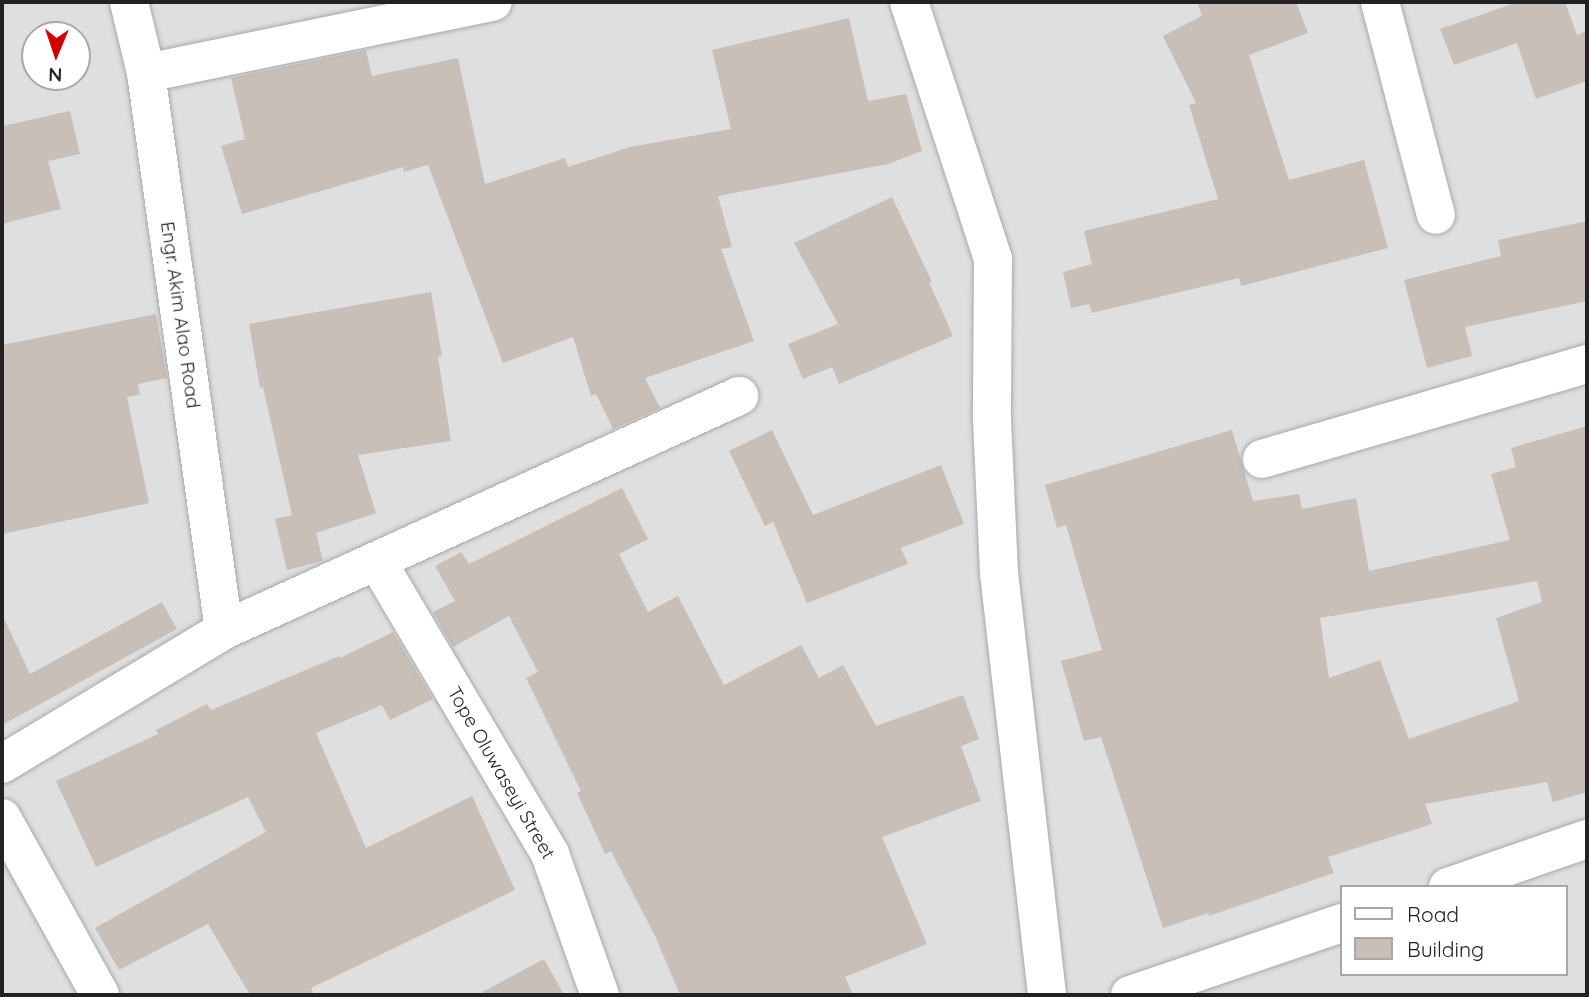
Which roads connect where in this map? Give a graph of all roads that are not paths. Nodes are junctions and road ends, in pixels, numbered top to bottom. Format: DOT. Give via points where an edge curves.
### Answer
graph roads {
  1 [pos="129,2"];
  2 [pos="493,2"];
  3 [pos="909,2"];
  4 [pos="1380,2"];
  5 [pos="146,73"];
  6 [pos="1436,215"];
  7 [pos="1587,364"];
  8 [pos="738,396"];
  9 [pos="1262,459"];
  10 [pos="378,563"];
  11 [pos="224,630"];
  12 [pos="2,764"];
  13 [pos="2,818"];
  14 [pos="1587,839"];
  15 [pos="1454,885"];
  16 [pos="1340,924"];
  17 [pos="100,995"];
  18 [pos="600,995"];
  19 [pos="1047,995"];
  20 [pos="1130,995"];
  1 -- 5 [label="street, Engr. Akim Alao Road"];
  2 -- 5 [label="street"];
  3 -- 19 [label="street" via="993,259 992,419 999,573"];
  4 -- 6 [label="street"];
  5 -- 11 [label="street, Engr. Akim Alao Road"];
  7 -- 9 [label="street"];
  8 -- 10 [label="street"];
  10 -- 11 [label="street"];
  10 -- 18 [label="street, Tope Oluwaseyi Street" via="550,854"];
  11 -- 12 [label="street"];
  13 -- 17 [label="street"];
  14 -- 15 [label="street"];
  16 -- 20 [label="street"];
}
